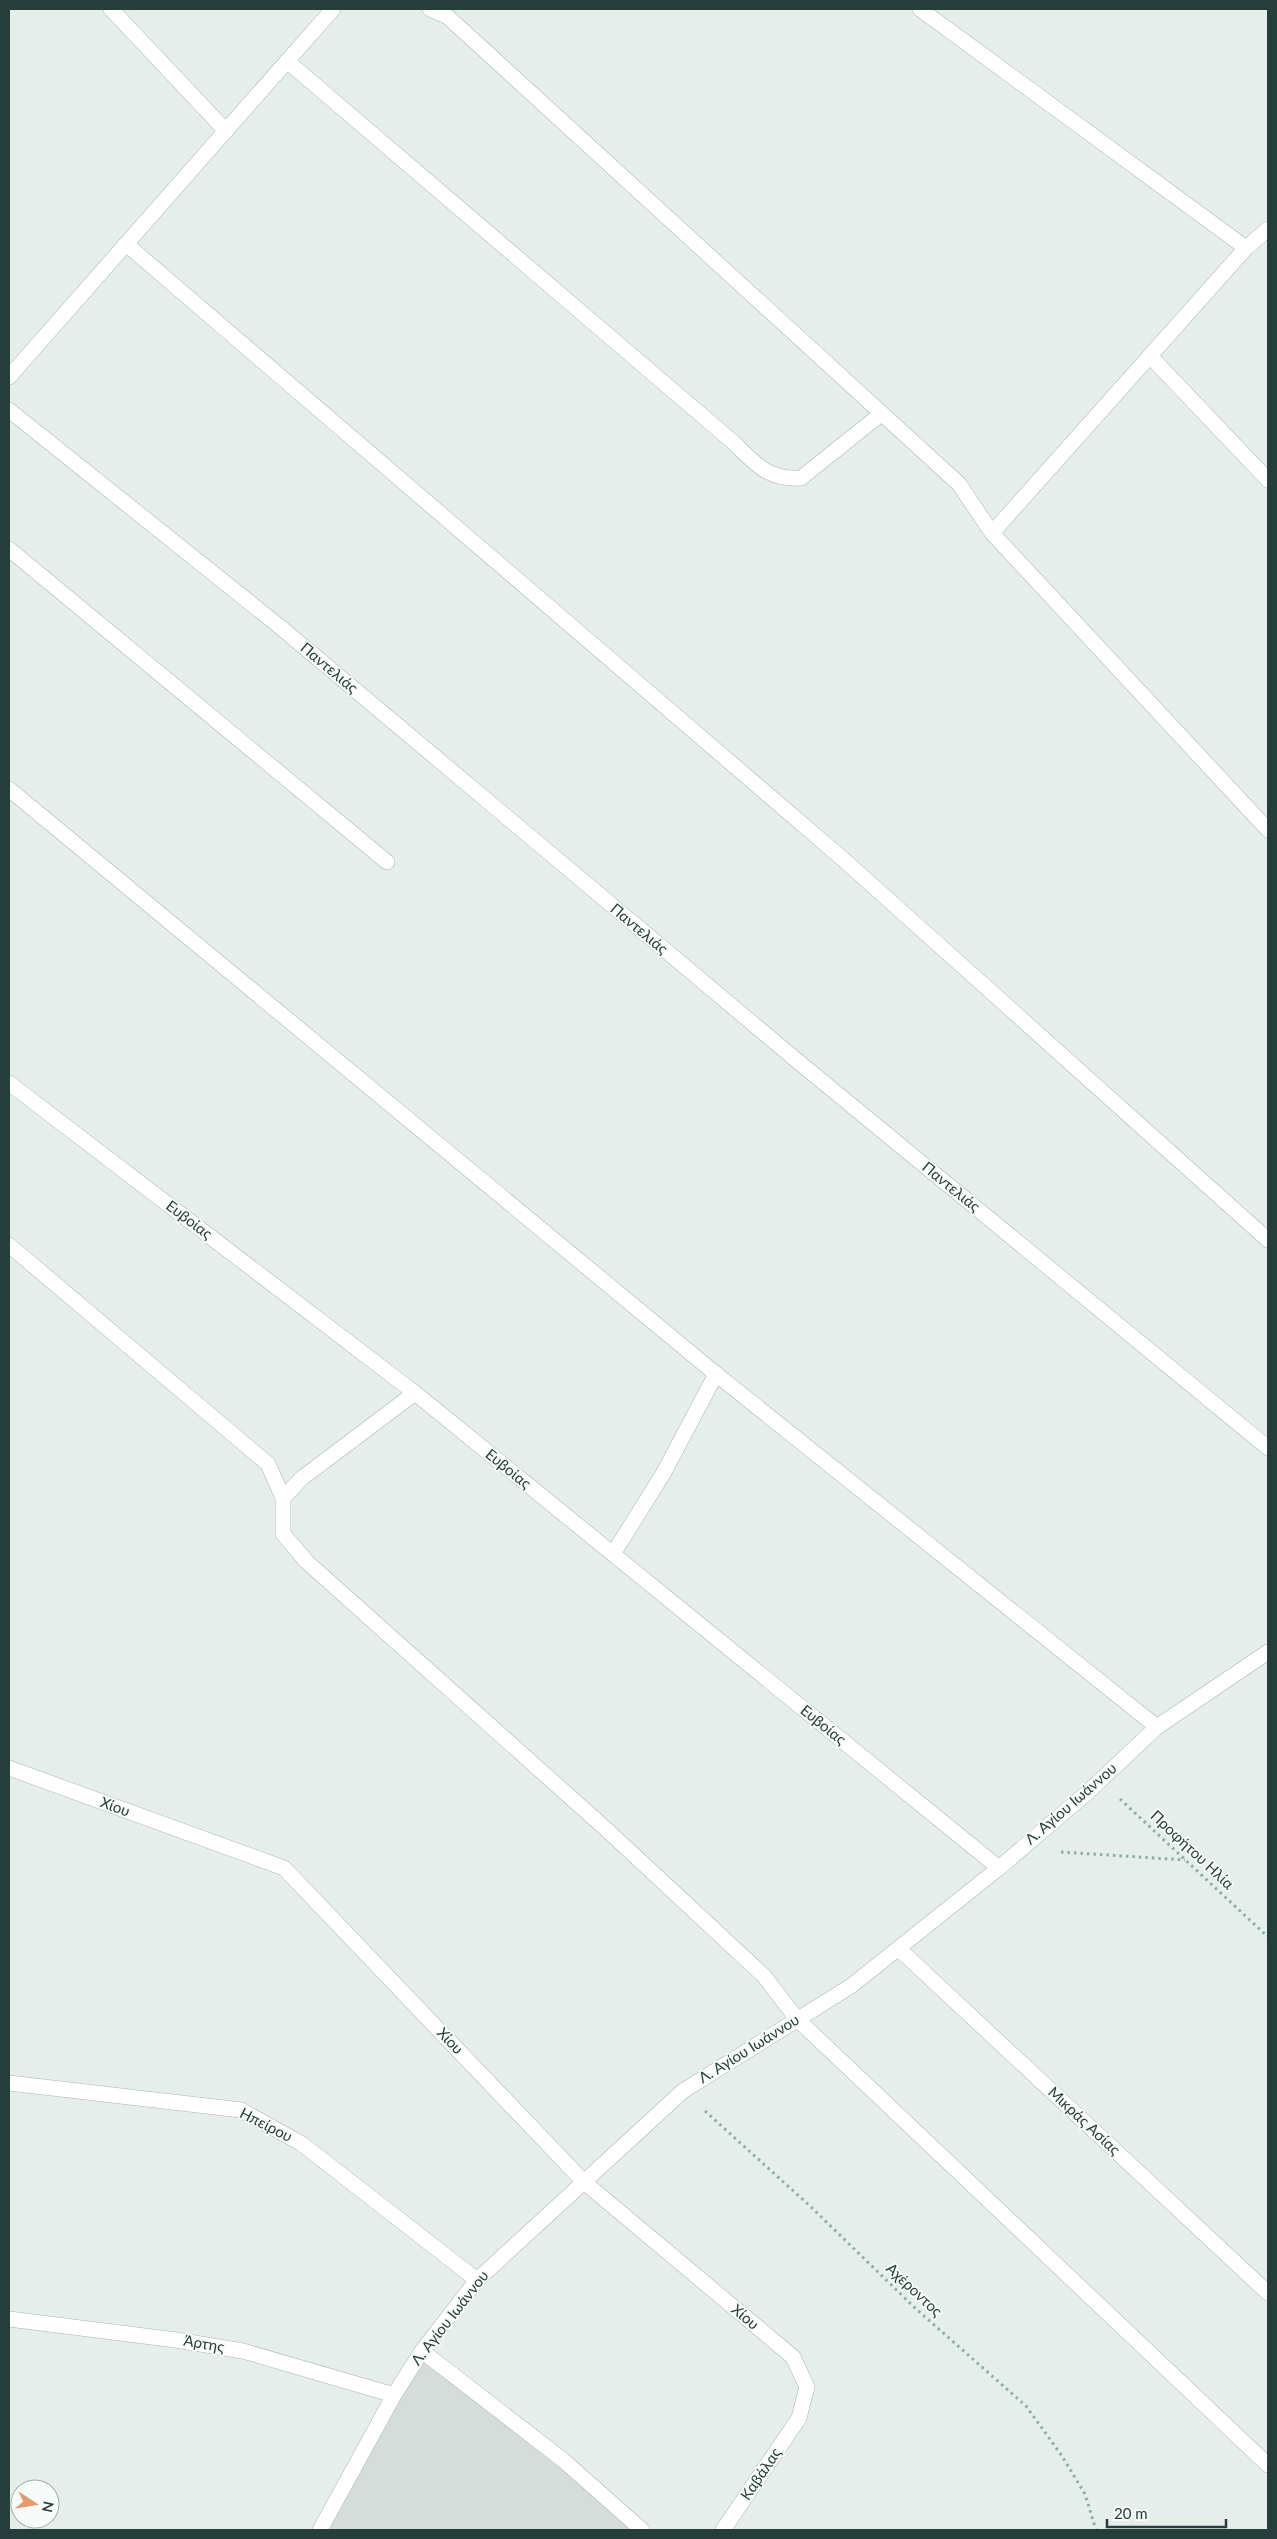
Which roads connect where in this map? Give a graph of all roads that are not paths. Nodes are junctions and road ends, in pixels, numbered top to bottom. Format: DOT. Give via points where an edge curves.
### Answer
graph roads {
  1 [pos="111,9"];
  2 [pos="333,9"];
  3 [pos="430,9"];
  4 [pos="920,9"];
  5 [pos="454,13"];
  6 [pos="287,61"];
  7 [pos="226,131"];
  8 [pos="1268,229"];
  9 [pos="126,244"];
  10 [pos="1246,248"];
  11 [pos="1150,356"];
  12 [pos="9,377"];
  13 [pos="9,410"];
  14 [pos="881,414"];
  15 [pos="1268,480"];
  16 [pos="992,533"];
  17 [pos="9,549"];
  18 [pos="9,789"];
  19 [pos="1268,830"];
  20 [pos="387,862"];
  21 [pos="9,1082"];
  22 [pos="1268,1240"];
  23 [pos="9,1245"];
  24 [pos="716,1374"];
  25 [pos="415,1393"];
  26 [pos="1268,1448"];
  27 [pos="283,1498"];
  28 [pos="613,1554"];
  29 [pos="1268,1652"];
  30 [pos="1157,1727"];
  31 [pos="9,1768"];
  32 [pos="999,1868"];
  33 [pos="899,1949"];
  34 [pos="797,2019"];
  35 [pos="9,2083"];
  36 [pos="584,2182"];
  37 [pos="477,2280"];
  38 [pos="1268,2294"];
  39 [pos="9,2320"];
  40 [pos="422,2351"];
  41 [pos="394,2395"];
  42 [pos="799,2418"];
  43 [pos="1268,2465"];
  44 [pos="320,2530"];
  45 [pos="642,2530"];
  46 [pos="723,2530"];
  1 -- 7 [label="street"];
  2 -- 6 [label="street"];
  3 -- 5 [label="street"];
  4 -- 10 [label="street"];
  5 -- 14 [label="street"];
  6 -- 7 [label="street"];
  6 -- 14 [label="street" via="765,472 786,479 801,478"];
  7 -- 9 [label="street"];
  8 -- 10 [label="street"];
  9 -- 12 [label="street"];
  9 -- 22 [label="street" via="844,860"];
  10 -- 11 [label="street"];
  11 -- 15 [label="street"];
  11 -- 16 [label="street"];
  13 -- 26 [label="street, Παντελιάς" via="279,626 795,1059"];
  14 -- 16 [label="street" via="959,484"];
  16 -- 19 [label="street"];
  17 -- 20 [label="street"];
  18 -- 24 [label="street"];
  21 -- 25 [label="street, Ευβοίας"];
  23 -- 27 [label="street" via="268,1464"];
  24 -- 28 [label="street" via="663,1474"];
  24 -- 30 [label="street"];
  25 -- 27 [label="street" via="302,1478"];
  25 -- 28 [label="street, Ευβοίας"];
  27 -- 34 [label="street" via="283,1534 307,1562 607,1830 764,1976"];
  28 -- 32 [label="street, Ευβοίας"];
  29 -- 30 [label="street, Λ. Αγίου Ιωάννου"];
  30 -- 32 [label="street, Λ. Αγίου Ιωάννου"];
  31 -- 36 [label="street, Χίου" via="284,1868"];
  32 -- 33 [label="street, Λ. Αγίου Ιωάννου"];
  33 -- 34 [label="street, Λ. Αγίου Ιωάννου" via="851,1986"];
  33 -- 38 [label="street, Μικράς Ασίας"];
  34 -- 36 [label="street, Λ. Αγίου Ιωάννου" via="683,2090"];
  34 -- 43 [label="street"];
  35 -- 37 [label="street, Ηπείρου" via="241,2110 302,2144"];
  36 -- 37 [label="street, Λ. Αγίου Ιωάννου"];
  36 -- 42 [label="street, Χίου" via="793,2357 808,2387"];
  37 -- 40 [label="street, Λ. Αγίου Ιωάννου"];
  39 -- 41 [label="street, Άρτης" via="243,2351"];
  40 -- 41 [label="street, Λ. Αγίου Ιωάννου"];
  40 -- 45 [label="street" via="563,2460"];
  41 -- 44 [label="street, Λ. Αγίου Ιωάννου"];
  42 -- 46 [label="street, Καβάλας"];
}
